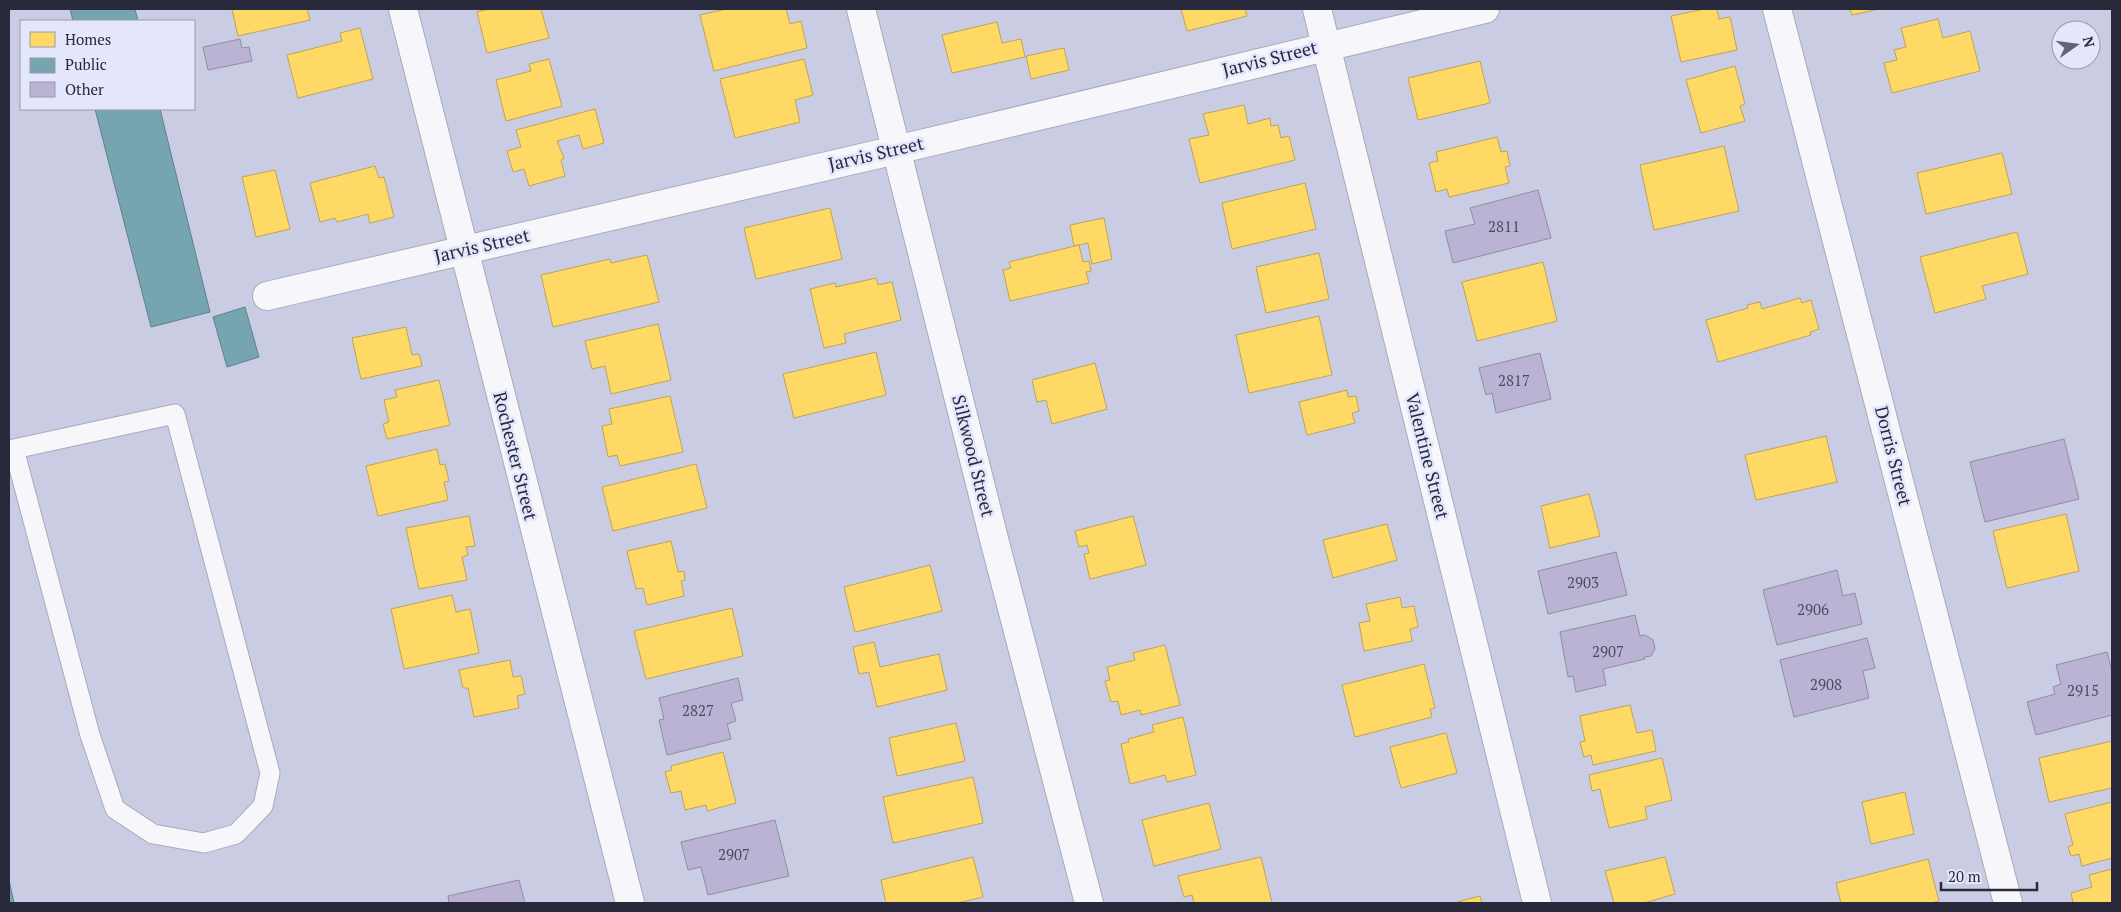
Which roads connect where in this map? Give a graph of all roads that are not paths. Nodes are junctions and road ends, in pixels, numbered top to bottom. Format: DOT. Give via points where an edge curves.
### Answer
graph roads {
  1 [pos="403,9"];
  2 [pos="861,9"];
  3 [pos="1317,9"];
  4 [pos="1485,9"];
  5 [pos="1777,9"];
  6 [pos="1326,45"];
  7 [pos="896,150"];
  8 [pos="463,251"];
  9 [pos="267,296"];
  10 [pos="11,449"];
  11 [pos="630,903"];
  12 [pos="1089,903"];
  13 [pos="1537,903"];
  14 [pos="2008,903"];
  1 -- 8 [label="street, Rochester Street"];
  2 -- 7 [label="street, Silkwood Street"];
  3 -- 6 [label="street, Valentine Street"];
  4 -- 6 [label="street, Jarvis Street"];
  5 -- 14 [label="street, Dorris Street"];
  6 -- 7 [label="street, Jarvis Street"];
  6 -- 13 [label="street, Valentine Street"];
  7 -- 8 [label="street, Jarvis Street"];
  7 -- 12 [label="street, Silkwood Street"];
  8 -- 9 [label="street, Jarvis Street"];
  8 -- 11 [label="street, Rochester Street"];
  10 -- 10 [label="lane" via="90,735 115,809 153,834 204,843 236,834 263,806 270,773 175,414"];
}
